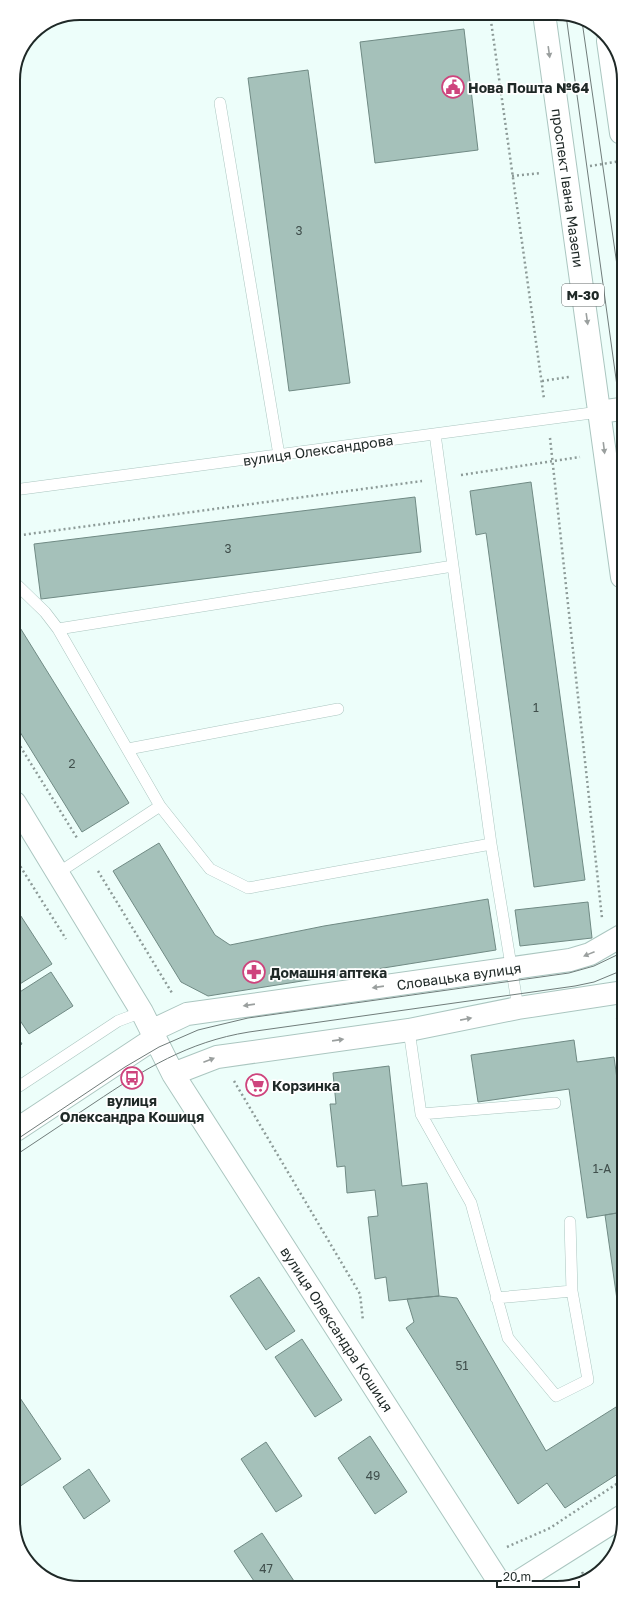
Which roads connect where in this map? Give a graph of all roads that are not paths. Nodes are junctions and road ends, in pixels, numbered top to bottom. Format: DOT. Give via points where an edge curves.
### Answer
graph roads {
  1 [pos="545,20"];
  2 [pos="609,51"];
  3 [pos="617,102"];
  4 [pos="220,104"];
  5 [pos="617,410"];
  6 [pos="599,412"];
  7 [pos="436,434"];
  8 [pos="279,455"];
  9 [pos="20,489"];
  10 [pos="617,541"];
  11 [pos="453,566"];
  12 [pos="20,588"];
  13 [pos="58,629"];
  14 [pos="338,709"];
  15 [pos="128,749"];
  16 [pos="160,806"];
  17 [pos="20,812"];
  18 [pos="491,844"];
  19 [pos="58,873"];
  20 [pos="614,940"];
  21 [pos="512,968"];
  22 [pos="617,993"];
  23 [pos="518,1008"];
  24 [pos="142,1012"];
  25 [pos="409,1030"];
  26 [pos="153,1034"];
  27 [pos="173,1074"];
  28 [pos="20,1086"];
  29 [pos="555,1103"];
  30 [pos="422,1114"];
  31 [pos="20,1127"];
  32 [pos="570,1222"];
  33 [pos="572,1291"];
  34 [pos="496,1298"];
  35 [pos="617,1519"];
  36 [pos="498,1581"];
  37 [pos="519,1581"];
  1 -- 6 [label="main road, проспект Івана Мазепи / М-30, one-way"];
  2 -- 3 [label="main road"];
  4 -- 8 [label="lane"];
  5 -- 6 [label="main road, вулиця Олександрова"];
  6 -- 7 [label="lane, вулиця Олександрова"];
  6 -- 10 [label="main road, проспект Івана Мазепи / М-30, one-way"];
  7 -- 8 [label="lane, вулиця Олександрова"];
  7 -- 11 [label="lane"];
  8 -- 9 [label="lane, вулиця Олександрова"];
  11 -- 13 [label="lane"];
  11 -- 18 [label="lane"];
  12 -- 13 [label="lane"];
  13 -- 15 [label="lane"];
  14 -- 15 [label="lane"];
  15 -- 16 [label="lane"];
  16 -- 18 [label="lane" via="210,869 248,888"];
  16 -- 19 [label="lane"];
  17 -- 19 [label="main road, вулиця Олександра Кошиця"];
  18 -- 21 [label="lane"];
  19 -- 24 [label="main road, вулиця Олександра Кошиця"];
  20 -- 21 [label="main road, Словацька вулиця, one-way" via="590,954 570,960"];
  21 -- 23 [label="lane"];
  21 -- 26 [label="main road, Словацька вулиця, one-way" via="187,1014"];
  22 -- 23 [label="main road"];
  25 -- 23 [label="main road, one-way"];
  24 -- 26 [label="main road, вулиця Олександра Кошиця"];
  24 -- 28 [label="lane" via="118,1021"];
  27 -- 25 [label="main road, one-way" via="217,1057"];
  25 -- 30 [label="lane"];
  26 -- 27 [label="main road, вулиця Олександра Кошиця"];
  26 -- 31 [label="main road, Словацька вулиця"];
  27 -- 36 [label="main road, вулиця Олександра Кошиця"];
  29 -- 30 [label="lane"];
  30 -- 34 [label="lane" via="470,1203"];
  32 -- 33 [label="lane"];
  33 -- 34 [label="lane"];
  33 -- 34 [label="lane" via="588,1380 556,1396 508,1338"];
  35 -- 37 [label="main road"];
}
